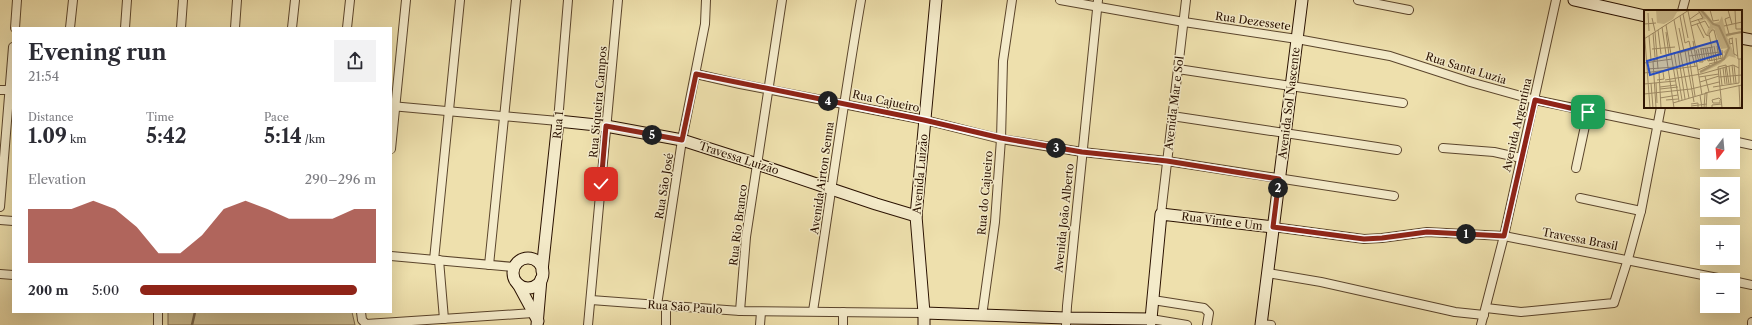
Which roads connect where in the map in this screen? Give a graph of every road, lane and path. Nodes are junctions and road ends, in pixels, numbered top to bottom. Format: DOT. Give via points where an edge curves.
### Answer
graph roads {
  1 [pos="18,0"];
  2 [pos="73,0"];
  3 [pos="127,0"];
  4 [pos="183,0"];
  5 [pos="237,0"];
  6 [pos="295,0"];
  7 [pos="350,0"];
  8 [pos="406,0"];
  9 [pos="460,0"];
  10 [pos="516,0"];
  11 [pos="568,0"];
  12 [pos="618,0"];
  13 [pos="706,0"];
  14 [pos="782,0"];
  15 [pos="861,0"];
  16 [pos="936,0"];
  17 [pos="1012,0"];
  18 [pos="1060,0"];
  19 [pos="1186,0"];
  20 [pos="1302,0"];
  21 [pos="1358,0"];
  22 [pos="1556,0"];
  23 [pos="1574,0"];
  24 [pos="1685,0"];
  25 [pos="1098,3"];
  26 [pos="1616,5"];
  27 [pos="1409,10"];
  28 [pos="1682,10"];
  29 [pos="1644,16"];
  30 [pos="1184,22"];
  31 [pos="15,27"];
  32 [pos="70,27"];
  33 [pos="124,27"];
  34 [pos="181,27"];
  35 [pos="235,27"];
  36 [pos="292,27"];
  37 [pos="347,27"];
  38 [pos="1742,38"];
  39 [pos="1297,39"];
  40 [pos="1752,40"];
  41 [pos="1406,61"];
  42 [pos="1178,69"];
  43 [pos="12,70"];
  44 [pos="696,74"];
  45 [pos="1290,87"];
  46 [pos="769,89"];
  47 [pos="0,90"];
  48 [pos="9,90"];
  49 [pos="1535,100"];
  50 [pos="843,103"];
  51 [pos="1403,103"];
  52 [pos="393,106"];
  53 [pos="1661,108"];
  54 [pos="449,111"];
  55 [pos="1588,112"];
  56 [pos="504,116"];
  57 [pos="1172,116"];
  58 [pos="924,120"];
  59 [pos="558,121"];
  60 [pos="606,126"];
  61 [pos="1657,126"];
  62 [pos="392,128"];
  63 [pos="1284,132"];
  64 [pos="1700,134"];
  65 [pos="1001,138"];
  66 [pos="682,140"];
  67 [pos="1740,142"];
  68 [pos="1752,145"];
  69 [pos="1443,148"];
  70 [pos="1397,150"];
  71 [pos="1082,152"];
  72 [pos="1521,158"];
  73 [pos="1167,161"];
  74 [pos="757,164"];
  75 [pos="1576,168"];
  76 [pos="1279,179"];
  77 [pos="832,189"];
  78 [pos="1394,196"];
  79 [pos="1580,198"];
  80 [pos="0,207"];
  81 [pos="1641,211"];
  82 [pos="1161,214"];
  83 [pos="916,216"];
  84 [pos="0,220"];
  85 [pos="12,221"];
  86 [pos="1273,227"];
  87 [pos="1427,232"];
  88 [pos="1504,236"];
  89 [pos="545,250"];
  90 [pos="392,256"];
  91 [pos="532,258"];
  92 [pos="1628,259"];
  93 [pos="437,260"];
  94 [pos="489,265"];
  95 [pos="514,267"];
  96 [pos="1268,273"];
  97 [pos="0,274"];
  98 [pos="1700,274"];
  99 [pos="12,275"];
  100 [pos="542,275"];
  101 [pos="1740,282"];
  102 [pos="518,284"];
  103 [pos="1752,285"];
  104 [pos="591,300"];
  105 [pos="1153,300"];
  106 [pos="657,305"];
  107 [pos="666,306"];
  108 [pos="740,311"];
  109 [pos="761,312"];
  110 [pos="813,312"];
  111 [pos="844,312"];
  112 [pos="1485,312"];
  113 [pos="158,313"];
  114 [pos="361,313"];
  115 [pos="924,313"];
  116 [pos="982,316"];
  117 [pos="444,319"];
  118 [pos="536,320"];
  119 [pos="1031,321"];
  120 [pos="1066,322"];
  121 [pos="1151,322"];
  122 [pos="158,325"];
  123 [pos="588,325"];
  124 [pos="666,325"];
  125 [pos="760,325"];
  126 [pos="842,325"];
  127 [pos="924,325"];
  128 [pos="1187,325"];
  129 [pos="1207,325"];
  130 [pos="1264,325"];
  131 [pos="1481,325"];
  1 -- 31 [label="street"];
  2 -- 32 [label="street"];
  3 -- 33 [label="street"];
  4 -- 34 [label="street"];
  5 -- 35 [label="street"];
  6 -- 36 [label="street"];
  7 -- 37 [label="street"];
  8 -- 52 [label="street"];
  9 -- 54 [label="street"];
  10 -- 56 [label="street"];
  11 -- 59 [label="street, Rua 1"];
  12 -- 60 [label="street, Rua Siqueira Campos"];
  13 -- 44 [label="street, Rua São José" via="705,24"];
  14 -- 46 [label="street, Rua Rio Branco"];
  15 -- 50 [label="street, Avenida Airton Senna"];
  16 -- 58 [label="street, Avenida Luizão"];
  17 -- 65 [label="street, Rua do Cajueiro" via="1003,60"];
  18 -- 25 [label="street, Rua Dezessete"];
  19 -- 30 [label="street, Avenida Mar e Sol"];
  20 -- 39 [label="street, Avenida Sol Nascente"];
  21 -- 27 [label="street"];
  22 -- 49 [label="street, Avenida Argentina"];
  23 -- 26 [label="street"];
  24 -- 28 [label="street"];
  25 -- 30 [label="street, Rua Dezessete"];
  25 -- 71 [label="street, Avenida João Alberto"];
  26 -- 29 [label="street"];
  30 -- 39 [label="street, Rua Dezessete"];
  30 -- 42 [label="street, Avenida Mar e Sol"];
  38 -- 40 [label="street"];
  39 -- 41 [label="street, Rua Dezessete"];
  39 -- 45 [label="street, Avenida Sol Nascente"];
  41 -- 49 [label="street, Rua Santa Luzia"];
  42 -- 45 [label="street"];
  42 -- 57 [label="street, Avenida Mar e Sol"];
  43 -- 48 [label="street"];
  44 -- 46 [label="street, Rua Cajueiro"];
  44 -- 66 [label="street, Rua São José"];
  45 -- 51 [label="street"];
  45 -- 63 [label="street, Avenida Sol Nascente"];
  46 -- 50 [label="street, Rua Cajueiro"];
  46 -- 74 [label="street, Rua Rio Branco"];
  47 -- 48 [label="street"];
  48 -- 80 [label="street"];
  49 -- 55 [label="street, Rua Santa Luzia"];
  49 -- 72 [label="street, Avenida Argentina"];
  50 -- 58 [label="street, Rua Cajueiro"];
  50 -- 77 [label="street, Avenida Airton Senna"];
  52 -- 54 [label="street"];
  52 -- 62 [label="street"];
  53 -- 61 [label="street"];
  54 -- 56 [label="street"];
  54 -- 93 [label="street"];
  55 -- 61 [label="street, Rua Santa Luzia"];
  55 -- 75 [label="street"];
  56 -- 59 [label="street"];
  56 -- 94 [label="street"];
  57 -- 63 [label="street"];
  57 -- 73 [label="street, Avenida Mar e Sol"];
  58 -- 65 [label="street, Rua Cajueiro"];
  58 -- 83 [label="street, Avenida Luizão"];
  59 -- 60 [label="street, Travessa Luizão"];
  59 -- 89 [label="street, Rua 1"];
  60 -- 66 [label="street, Travessa Luizão"];
  60 -- 104 [label="street, Rua Siqueira Campos"];
  61 -- 64 [label="street, Rua Santa Luzia"];
  61 -- 81 [label="street"];
  63 -- 70 [label="street"];
  63 -- 76 [label="street, Avenida Sol Nascente"];
  65 -- 71 [label="street, Rua Cajueiro"];
  65 -- 116 [label="street, Rua do Cajueiro" via="995,222"];
  66 -- 74 [label="street, Travessa Luizão"];
  66 -- 106 [label="street, Rua São José"];
  67 -- 68 [label="street"];
  69 -- 72 [label="street" via="1494,152"];
  71 -- 73 [label="street, Rua Cajueiro"];
  71 -- 120 [label="street, Avenida João Alberto"];
  72 -- 88 [label="street, Avenida Argentina"];
  73 -- 76 [label="street, Rua Cajueiro"];
  73 -- 82 [label="street, Avenida Mar e Sol"];
  74 -- 77 [label="street, Travessa Luizão"];
  74 -- 108 [label="street, Rua Rio Branco" via="746,237"];
  76 -- 78 [label="street, Rua Cajueiro"];
  76 -- 86 [label="street, Avenida Sol Nascente"];
  77 -- 83 [label="street, Travessa Luizão"];
  77 -- 110 [label="street, Avenida Airton Senna"];
  79 -- 81 [label="street"];
  81 -- 92 [label="street"];
  82 -- 86 [label="street, Rua Vinte e Um"];
  82 -- 105 [label="street, Avenida Mar e Sol"];
  83 -- 115 [label="street, Avenida Luizão"];
  84 -- 85 [label="street"];
  86 -- 87 [label="street, Rua Vinte e Um" via="1364,239"];
  86 -- 96 [label="street, Avenida Sol Nascente"];
  87 -- 88 [label="street, Travessa Brasil"];
  88 -- 92 [label="street, Travessa Brasil"];
  88 -- 112 [label="street, Avenida Argentina"];
  89 -- 91 [label="street" via="540,258"];
  89 -- 100 [label="street, Rua 1"];
  90 -- 93 [label="street"];
  91 -- 95 [label="street" via="523,258"];
  91 -- 100 [label="street" via="539,263"];
  92 -- 98 [label="street, Travessa Brasil"];
  92 -- 112 [label="street" via="1614,303 1527,312"];
  93 -- 94 [label="street"];
  93 -- 117 [label="street"];
  94 -- 95 [label="street"];
  95 -- 102 [label="street" via="513,276"];
  96 -- 112 [label="street" via="1328,283 1455,312"];
  96 -- 130 [label="street, Avenida Sol Nascente"];
  97 -- 99 [label="street"];
  100 -- 102 [label="street" via="539,283 531,287"];
  100 -- 118 [label="street, Rua 1"];
  101 -- 103 [label="street"];
  102 -- 118 [label="street"];
  104 -- 106 [label="street, Rua São Paulo"];
  104 -- 123 [label="street, Rua Siqueira Campos"];
  105 -- 121 [label="street, Avenida Mar e Sol"];
  105 -- 129 [label="street" via="1204,308 1209,313"];
  106 -- 107 [label="street, Rua São Paulo"];
  107 -- 108 [label="street, Rua São Paulo"];
  107 -- 124 [label="street"];
  108 -- 109 [label="street, Rua São Paulo"];
  109 -- 110 [label="street, Rua São Paulo"];
  109 -- 125 [label="street"];
  110 -- 111 [label="street, Rua São Paulo"];
  111 -- 115 [label="street, Rua São Paulo"];
  111 -- 126 [label="street"];
  112 -- 131 [label="street, Avenida Argentina"];
  113 -- 122 [label="street"];
  114 -- 117 [label="street" via="362,320 366,324"];
  115 -- 116 [label="street, Rua São Paulo"];
  115 -- 127 [label="street, Avenida Luizão"];
  116 -- 119 [label="street, Rua São Paulo"];
  117 -- 118 [label="street"];
  119 -- 120 [label="street, Rua São Paulo"];
  120 -- 121 [label="street, Rua São Paulo"];
  121 -- 128 [label="street, Rua São Paulo"];
}
